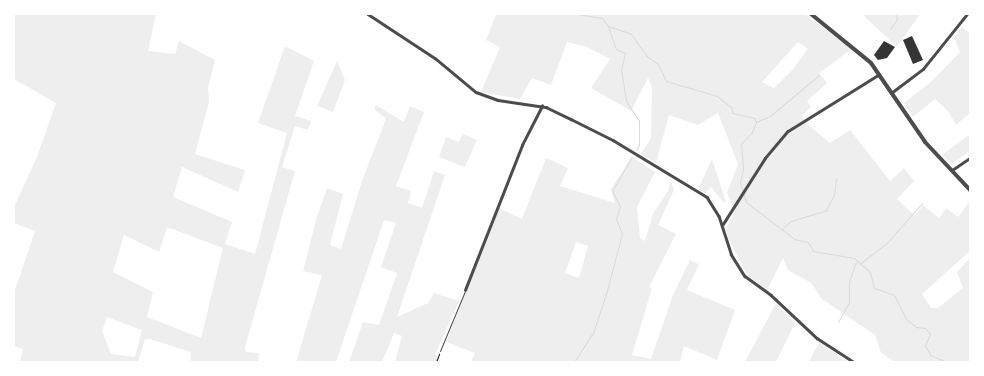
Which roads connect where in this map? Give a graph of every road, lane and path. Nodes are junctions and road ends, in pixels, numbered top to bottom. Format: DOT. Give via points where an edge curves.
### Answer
graph roads {
  1 [pos="368,14"];
  2 [pos="811,14"];
  3 [pos="967,14"];
  4 [pos="879,74"];
  5 [pos="892,93"];
  6 [pos="542,106"];
  7 [pos="970,158"];
  8 [pos="951,171"];
  9 [pos="970,190"];
  10 [pos="723,224"];
  11 [pos="465,290"];
  12 [pos="440,351"];
  13 [pos="436,362"];
  14 [pos="854,362"];
  1 -- 6 [label="street" via="483,96"];
  2 -- 4 [label="street" via="862,53"];
  3 -- 5 [label="street" via="923,69"];
  4 -- 5 [label="street"];
  4 -- 10 [label="street" via="788,131 765,158"];
  5 -- 8 [label="street" via="925,142"];
  6 -- 10 [label="street" via="613,140 695,189 707,197"];
  6 -- 11 [label="street" via="522,145"];
  7 -- 8 [label="street"];
  8 -- 9 [label="street"];
  10 -- 14 [label="street" via="731,254 745,276 771,295 816,338"];
  11 -- 12 [label="lane"];
  12 -- 13 [label="path"];
}
